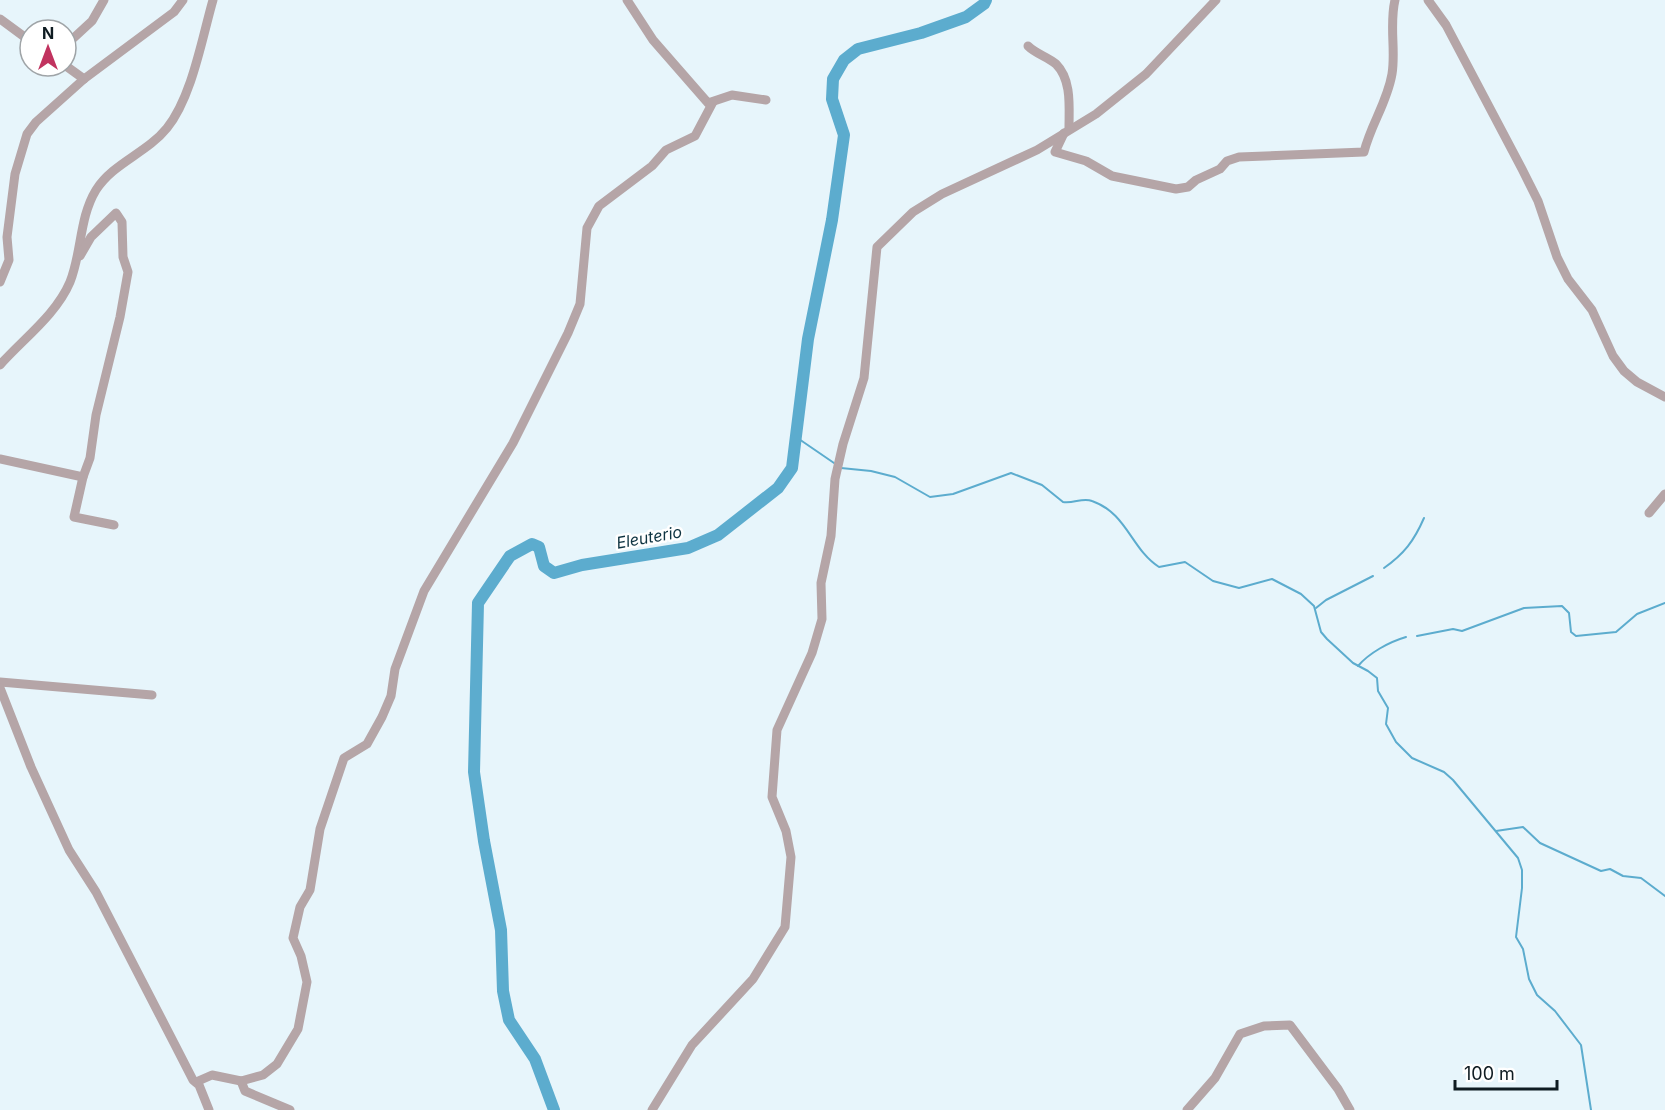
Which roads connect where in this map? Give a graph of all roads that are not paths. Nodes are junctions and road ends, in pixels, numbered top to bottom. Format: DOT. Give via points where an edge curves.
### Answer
graph roads {
  1 [pos="104,0"];
  2 [pos="183,0"];
  3 [pos="213,0"];
  4 [pos="627,0"];
  5 [pos="1216,0"];
  6 [pos="1395,0"];
  7 [pos="1428,0"];
  8 [pos="0,19"];
  9 [pos="18,32"];
  10 [pos="78,34"];
  11 [pos="1028,46"];
  12 [pos="78,75"];
  13 [pos="84,80"];
  14 [pos="766,100"];
  15 [pos="713,102"];
  16 [pos="1067,130"];
  17 [pos="78,257"];
  18 [pos="0,282"];
  19 [pos="0,365"];
  20 [pos="1665,397"];
  21 [pos="0,459"];
  22 [pos="83,477"];
  23 [pos="1665,494"];
  24 [pos="1649,513"];
  25 [pos="114,525"];
  26 [pos="0,682"];
  27 [pos="0,688"];
  28 [pos="152,695"];
  29 [pos="241,1081"];
  30 [pos="196,1082"];
  31 [pos="209,1110"];
  32 [pos="290,1110"];
  33 [pos="652,1110"];
  34 [pos="1186,1110"];
  35 [pos="1350,1110"];
  1 -- 10 [label="street" via="92,21"];
  2 -- 13 [label="street" via="174,12"];
  3 -- 17 [label="street" via="178,113 155,140 106,176 95,191"];
  4 -- 15 [label="street" via="664,54 708,103"];
  5 -- 16 [label="street" via="1129,89"];
  6 -- 16 [label="street" via="1388,94 1370,129 1364,152 1239,157 1176,189 1112,176 1086,161 1055,152"];
  7 -- 20 [label="street" via="1446,25 1539,201 1557,257 1592,310 1613,356 1637,382"];
  8 -- 9 [label="street"];
  11 -- 16 [label="street" via="1056,64 1065,80 1069,90"];
  12 -- 13 [label="street"];
  13 -- 18 [label="street" via="27,134 15,174 7,237 9,260"];
  14 -- 15 [label="street" via="732,95"];
  15 -- 29 [label="street" via="695,136 666,150 652,166 599,206 587,228 580,304 568,333 513,443 424,591 382,717 367,744 344,758 320,829 310,890 300,907 293,938 302,956 307,982 298,1029 277,1064 262,1075"];
  16 -- 33 [label="street" via="1037,150 942,194 913,212 877,247 864,378 838,466 831,536 823,564 822,619 777,730 772,797 786,831 790,857 785,927 753,980 692,1045"];
  17 -- 19 [label="street" via="69,284 50,313"];
  17 -- 22 [label="street" via="116,213 122,222 123,257 128,272"];
  21 -- 22 [label="street"];
  22 -- 25 [label="street" via="74,516"];
  23 -- 24 [label="street"];
  26 -- 28 [label="street"];
  27 -- 30 [label="street" via="69,850 96,892"];
  29 -- 30 [label="street" via="212,1075"];
  29 -- 32 [label="street" via="246,1091"];
  30 -- 31 [label="street"];
  34 -- 35 [label="street" via="1215,1078 1240,1034 1281,1025 1290,1025 1299,1036"];
}
